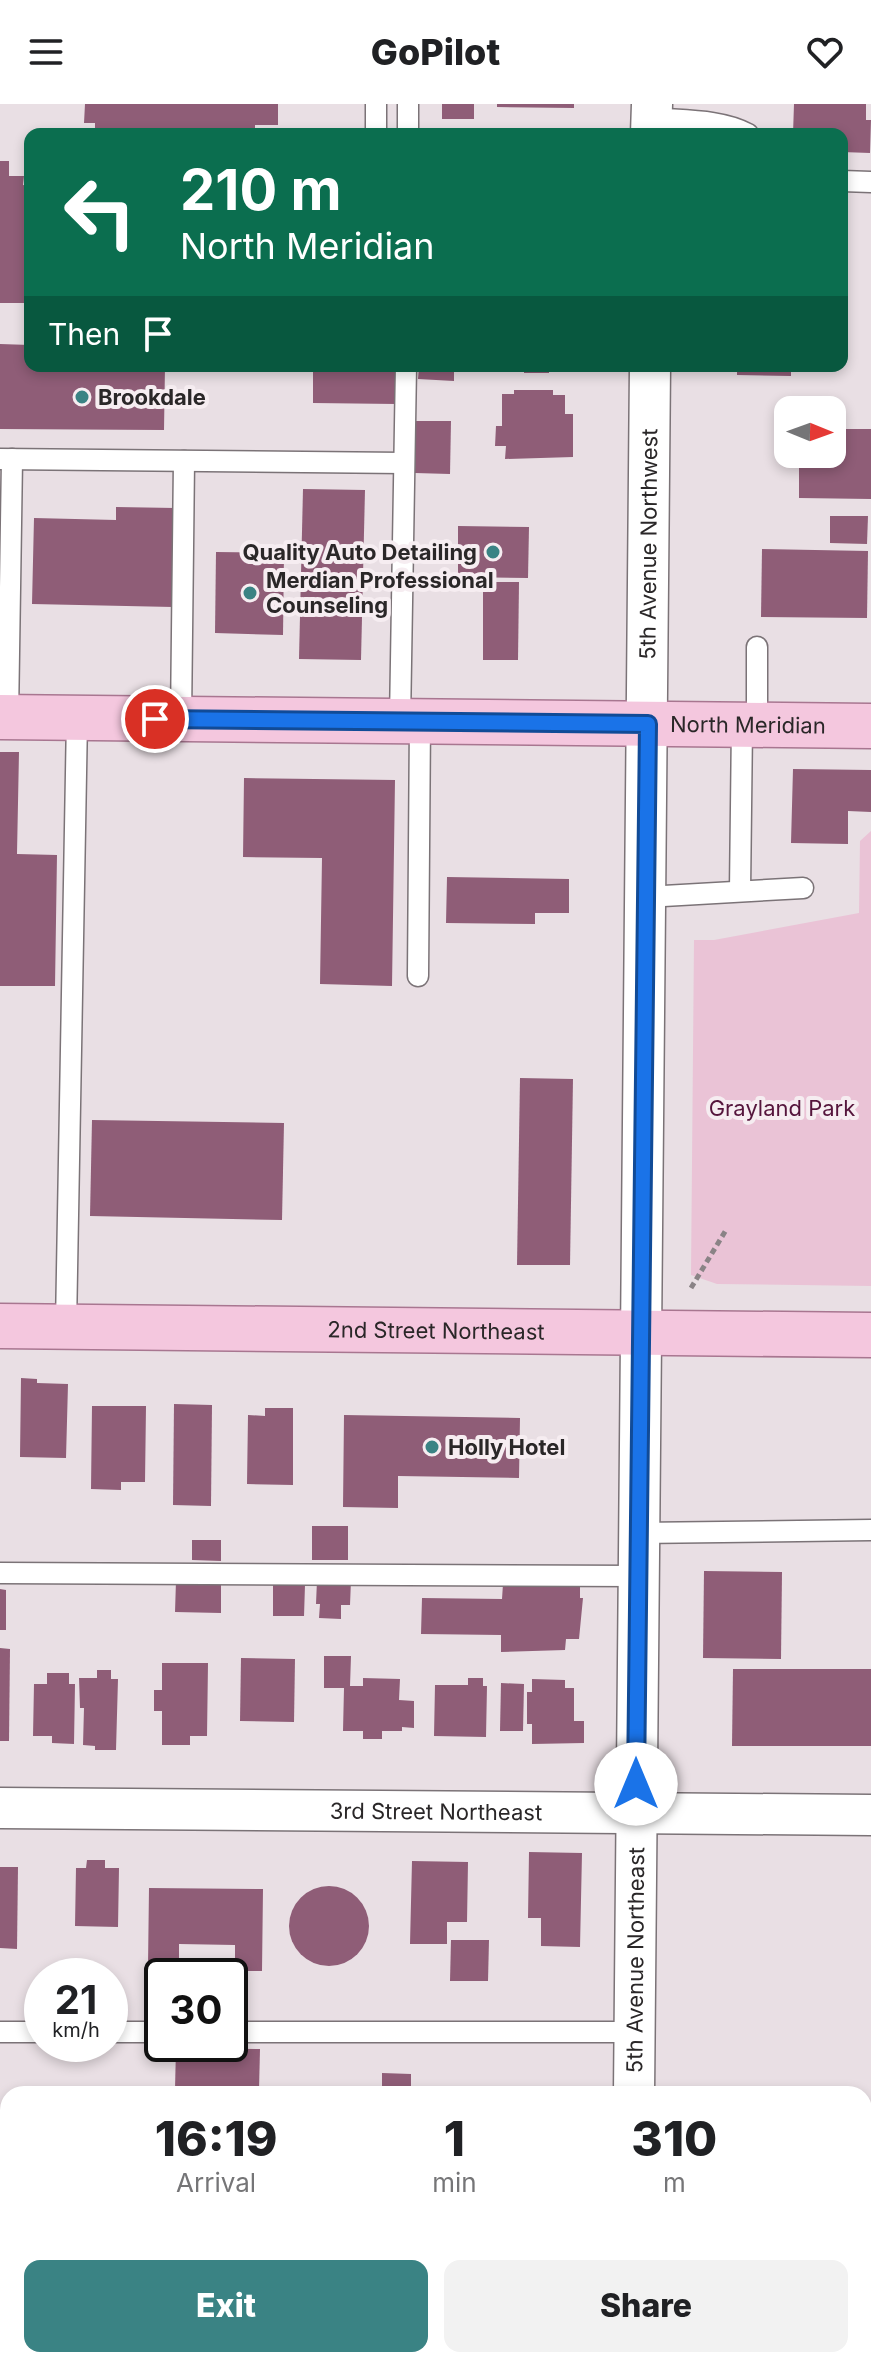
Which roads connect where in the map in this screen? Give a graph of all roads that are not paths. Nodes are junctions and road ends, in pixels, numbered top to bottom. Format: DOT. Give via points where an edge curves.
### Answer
graph roads {
  1 [pos="376,104"];
  2 [pos="408,104"];
  3 [pos="651,119"];
  4 [pos="376,128"];
  5 [pos="408,128"];
  6 [pos="735,128"];
  7 [pos="848,181"];
  8 [pos="871,182"];
  9 [pos="406,372"];
  10 [pos="650,372"];
  11 [pos="6,459"];
  12 [pos="184,461"];
  13 [pos="404,463"];
  14 [pos="757,647"];
  15 [pos="4,717"];
  16 [pos="77,718"];
  17 [pos="181,719"];
  18 [pos="410,721"];
  19 [pos="648,724"];
  20 [pos="750,725"];
  21 [pos="871,726"];
  22 [pos="803,888"];
  23 [pos="740,891"];
  24 [pos="646,897"];
  25 [pos="418,976"];
  26 [pos="0,1326"];
  27 [pos="66,1326"];
  28 [pos="639,1331"];
  29 [pos="871,1335"];
  30 [pos="871,1530"];
  31 [pos="638,1533"];
  32 [pos="0,1573"];
  33 [pos="637,1576"];
  34 [pos="0,1808"];
  35 [pos="636,1814"];
  36 [pos="871,1815"];
  37 [pos="0,2032"];
  38 [pos="24,2032"];
  39 [pos="248,2032"];
  40 [pos="634,2032"];
  41 [pos="634,2086"];
  1 -- 4 [label="lane"];
  2 -- 5 [label="lane"];
  3 -- 6 [label="lane"];
  7 -- 8 [label="lane"];
  9 -- 13 [label="lane"];
  10 -- 19 [label="street, 5th Avenue Northwest"];
  11 -- 12 [label="lane"];
  11 -- 15 [label="lane"];
  12 -- 13 [label="lane"];
  12 -- 17 [label="lane"];
  13 -- 18 [label="lane"];
  14 -- 20 [label="lane"];
  15 -- 16 [label="main road, North Meridian"];
  16 -- 17 [label="main road, North Meridian"];
  16 -- 27 [label="lane"];
  17 -- 18 [label="main road, North Meridian"];
  18 -- 19 [label="main road, North Meridian"];
  18 -- 25 [label="lane"];
  19 -- 20 [label="main road, North Meridian"];
  19 -- 24 [label="street, 5th Avenue Northeast"];
  20 -- 21 [label="main road, North Meridian"];
  20 -- 23 [label="lane"];
  22 -- 23 [label="lane"];
  23 -- 24 [label="lane"];
  24 -- 28 [label="street, 5th Avenue Northeast"];
  26 -- 27 [label="main road, 2nd Street Northeast"];
  27 -- 28 [label="main road, 2nd Street Northeast"];
  28 -- 29 [label="main road, 2nd Street Northeast"];
  28 -- 31 [label="street, 5th Avenue Northeast"];
  30 -- 31 [label="lane"];
  31 -- 33 [label="street, 5th Avenue Northeast"];
  32 -- 33 [label="lane"];
  33 -- 35 [label="street, 5th Avenue Northeast"];
  34 -- 35 [label="street, 3rd Street Northeast"];
  35 -- 36 [label="street, 3rd Street Northeast"];
  35 -- 40 [label="street, 5th Avenue Northeast"];
  37 -- 38 [label="lane"];
  39 -- 40 [label="lane"];
  40 -- 41 [label="street, 5th Avenue Northeast"];
}
